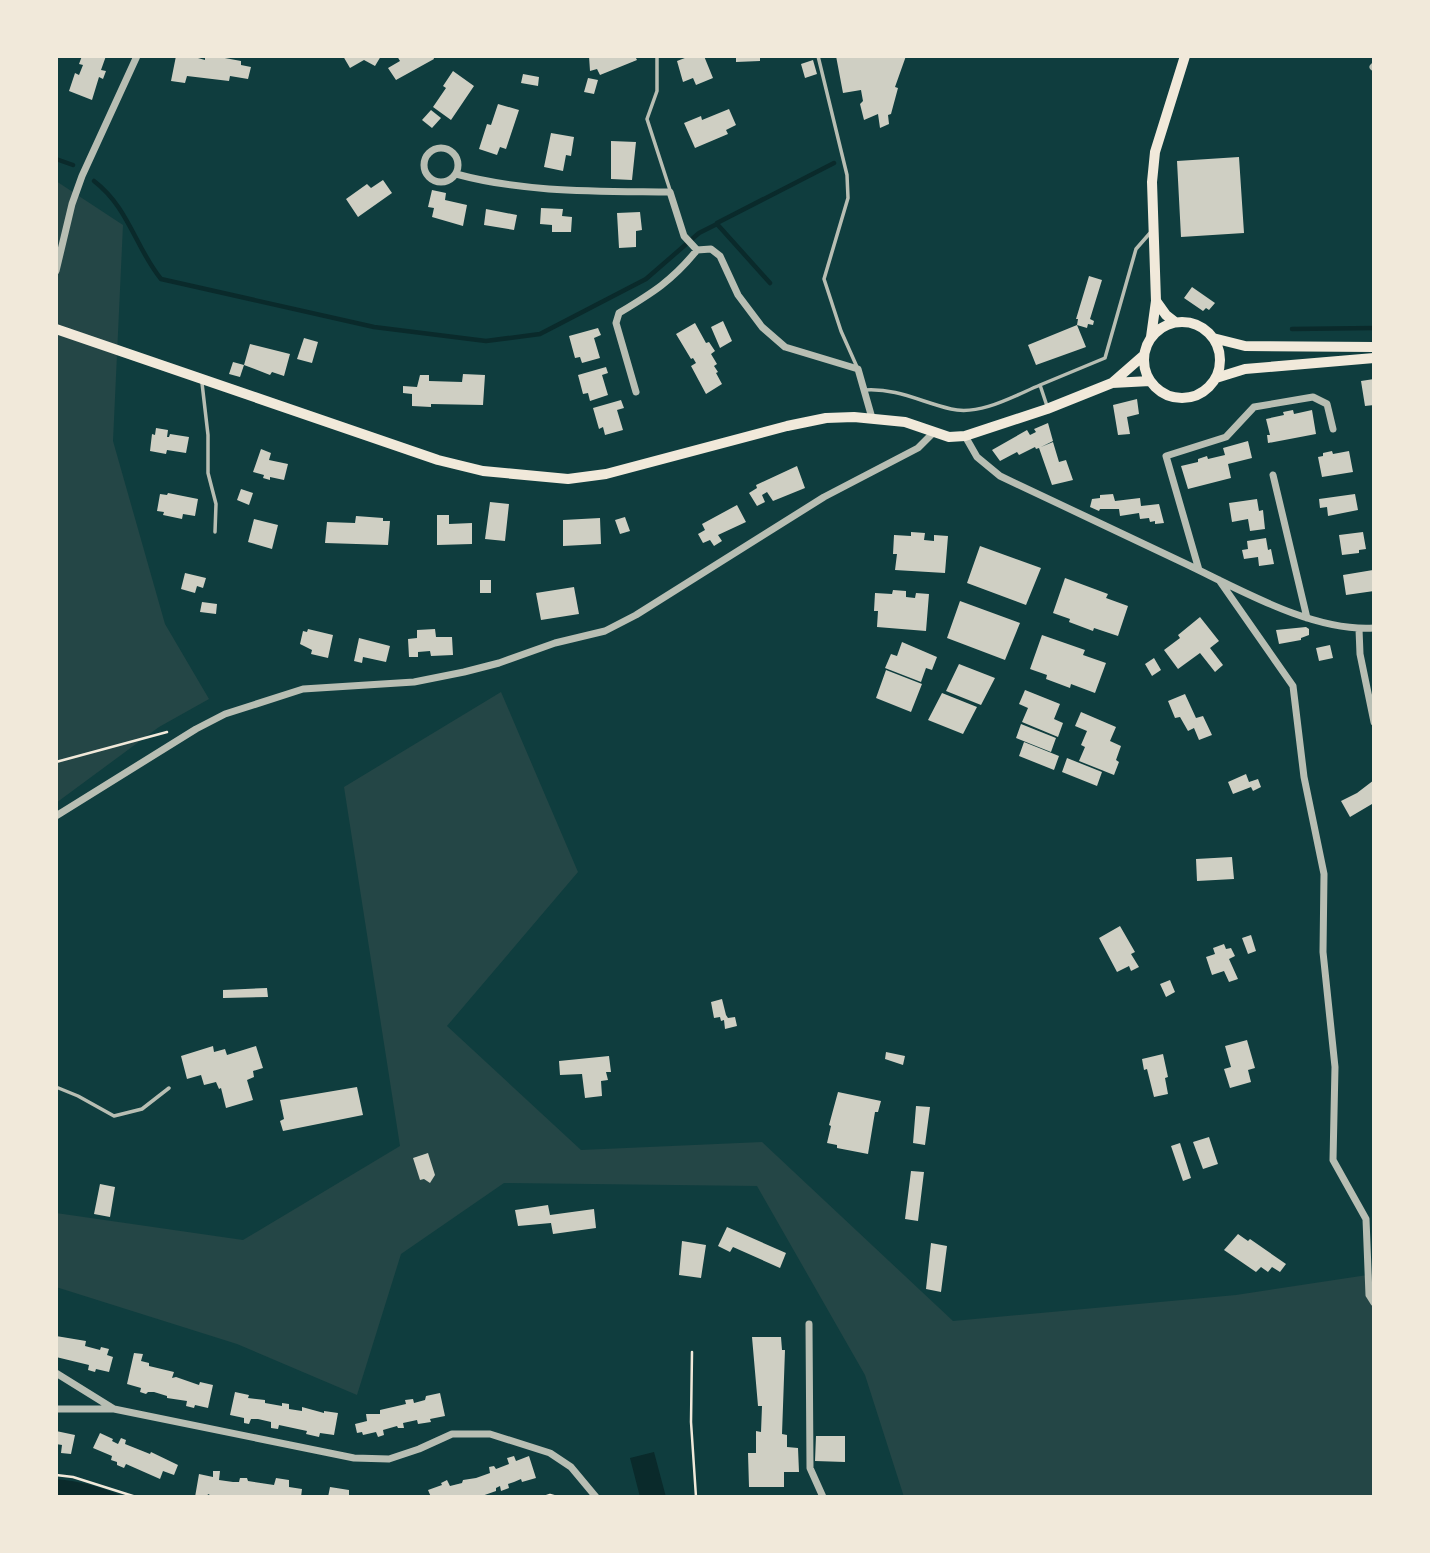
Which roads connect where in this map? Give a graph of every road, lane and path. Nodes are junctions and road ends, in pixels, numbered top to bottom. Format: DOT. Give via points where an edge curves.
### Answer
graph roads {
  1 [pos="137,56"];
  2 [pos="657,56"];
  3 [pos="818,56"];
  4 [pos="1185,56"];
  5 [pos="456,173"];
  6 [pos="670,192"];
  7 [pos="1154,229"];
  8 [pos="695,248"];
  9 [pos="56,271"];
  10 [pos="1156,301"];
  11 [pos="1175,322"];
  12 [pos="56,329"];
  13 [pos="1151,337"];
  14 [pos="1213,338"];
  15 [pos="1374,347"];
  16 [pos="1144,355"];
  17 [pos="1374,358"];
  18 [pos="858,369"];
  19 [pos="1216,378"];
  20 [pos="202,381"];
  21 [pos="1150,381"];
  22 [pos="1112,383"];
  23 [pos="1040,385"];
  24 [pos="863,390"];
  25 [pos="636,392"];
  26 [pos="1047,409"];
  27 [pos="872,418"];
  28 [pos="1333,429"];
  29 [pos="933,433"];
  30 [pos="965,436"];
  31 [pos="1273,475"];
  32 [pos="215,533"];
  33 [pos="1199,570"];
  34 [pos="1219,580"];
  35 [pos="1307,618"];
  36 [pos="1374,628"];
  37 [pos="1359,629"];
  38 [pos="1374,722"];
  39 [pos="177,729"];
  40 [pos="56,762"];
  41 [pos="56,816"];
  42 [pos="56,1087"];
  43 [pos="169,1088"];
  44 [pos="1374,1303"];
  45 [pos="809,1324"];
  46 [pos="692,1352"];
  47 [pos="56,1373"];
  48 [pos="56,1409"];
  49 [pos="114,1409"];
  50 [pos="56,1475"];
  51 [pos="136,1497"];
  52 [pos="544,1497"];
  53 [pos="557,1497"];
  54 [pos="596,1497"];
  55 [pos="696,1497"];
  56 [pos="823,1497"];
  1 -- 9 [label="street" via="82,176"];
  2 -- 6 [label="lane" via="657,91 647,119"];
  3 -- 18 [label="lane" via="847,175 848,198 824,279"];
  4 -- 7 [label="main road" via="1155,152"];
  5 -- 5 [label="street" via="458,160 450,150 437,148 426,156 425,169 433,180 446,181"];
  5 -- 6 [label="street" via="538,189"];
  6 -- 8 [label="street" via="684,236"];
  7 -- 10 [label="main road"];
  7 -- 23 [label="lane" via="1136,249 1105,358"];
  8 -- 18 [label="street" via="711,249 720,256 738,295 762,327 785,347"];
  8 -- 25 [label="street" via="681,270 661,288 619,313 616,323"];
  10 -- 11 [label="main road"];
  10 -- 13 [label="main road"];
  11 -- 13 [label="main road"];
  11 -- 14 [label="main road" via="1196,324"];
  12 -- 20 [label="main road"];
  13 -- 16 [label="main road"];
  14 -- 15 [label="main road" via="1245,346"];
  14 -- 19 [label="main road" via="1220,357"];
  16 -- 21 [label="main road"];
  16 -- 22 [label="main road"];
  17 -- 19 [label="main road" via="1245,369"];
  18 -- 24 [label="street"];
  19 -- 21 [label="main road" via="1202,392 1184,398 1165,394"];
  20 -- 27 [label="main road" via="438,460 483,471 558,478 606,474 826,418"];
  20 -- 32 [label="lane"];
  21 -- 22 [label="main road"];
  22 -- 26 [label="main road"];
  23 -- 24 [label="lane" via="968,410 952,410 883,389"];
  23 -- 26 [label="lane"];
  24 -- 27 [label="street"];
  26 -- 30 [label="main road"];
  27 -- 29 [label="main road" via="905,422"];
  28 -- 33 [label="street" via="1327,404 1313,397 1254,407 1226,437 1166,456"];
  29 -- 30 [label="main road"];
  29 -- 41 [label="street" via="918,447 824,497 605,631 464,672 414,682 303,689 225,714"];
  30 -- 33 [label="street" via="977,457 1000,477"];
  31 -- 35 [label="street"];
  33 -- 34 [label="street"];
  34 -- 35 [label="street"];
  34 -- 44 [label="street" via="1293,686 1304,777 1324,874 1323,952 1335,1067 1333,1160 1366,1219 1369,1295"];
  35 -- 37 [label="street"];
  36 -- 37 [label="street"];
  37 -- 38 [label="street"];
  39 -- 40 [label="path"];
  42 -- 43 [label="lane" via="114,1116 142,1109"];
  45 -- 56 [label="street" via="810,1468"];
  46 -- 55 [label="path"];
  47 -- 49 [label="street"];
  48 -- 49 [label="street"];
  49 -- 54 [label="street" via="354,1458 389,1459 452,1434 490,1434 551,1453 571,1467"];
  50 -- 51 [label="path"];
  52 -- 53 [label="path"];
}
